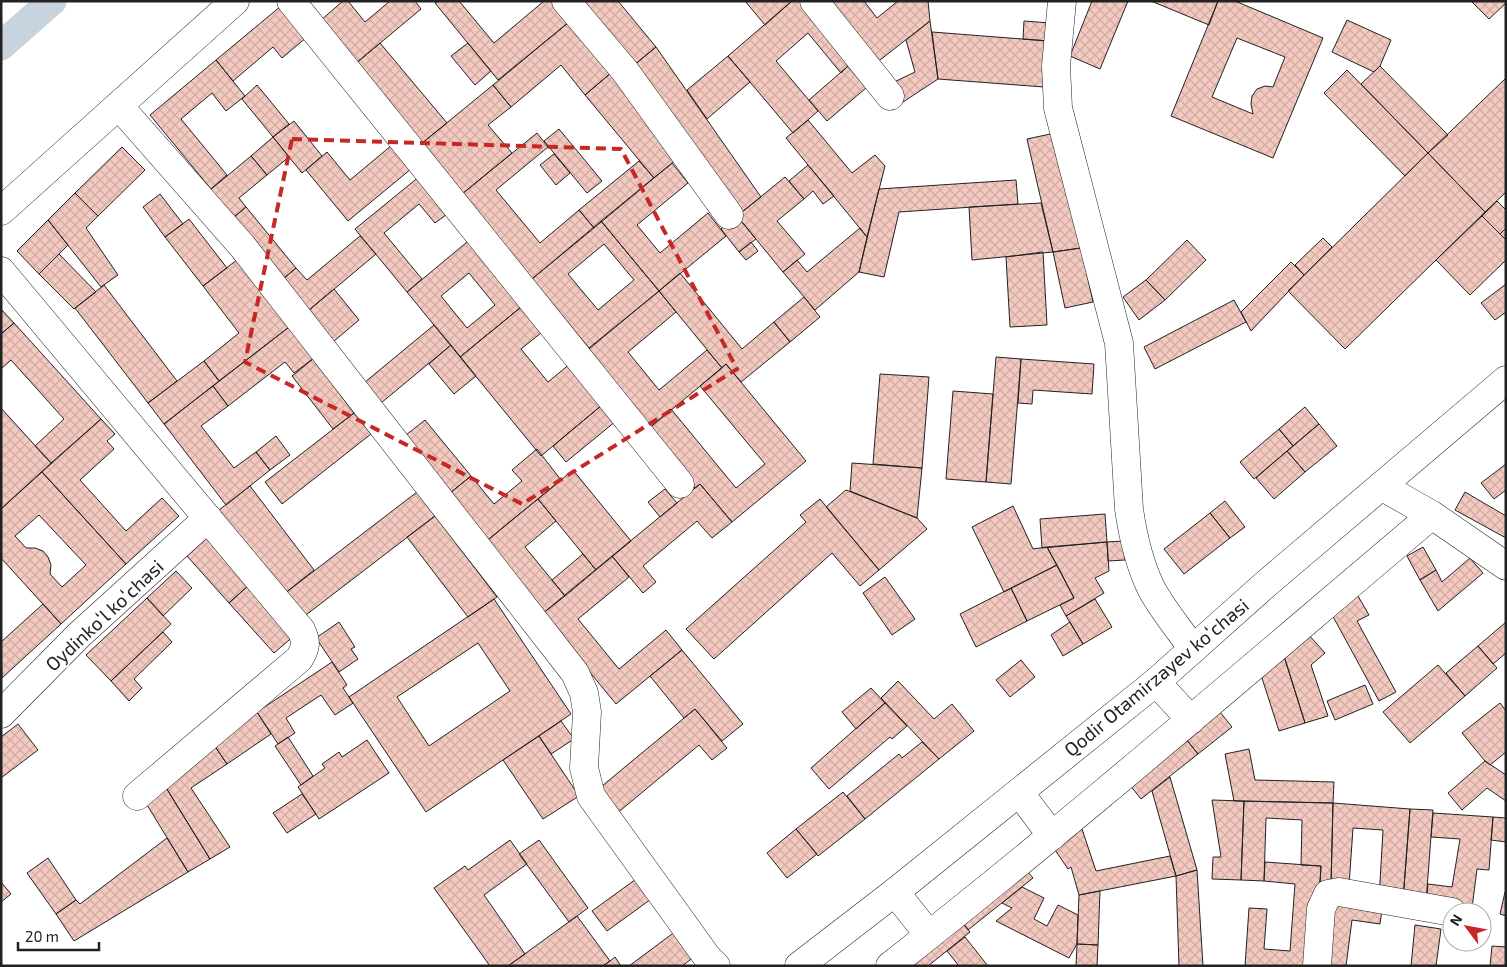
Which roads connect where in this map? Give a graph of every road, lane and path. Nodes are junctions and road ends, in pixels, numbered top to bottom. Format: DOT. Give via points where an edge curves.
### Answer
graph roads {
  1 [pos="235,1"];
  2 [pos="291,1"];
  3 [pos="566,1"];
  4 [pos="814,1"];
  5 [pos="1062,1"];
  6 [pos="890,96"];
  7 [pos="119,106"];
  8 [pos="1,211"];
  9 [pos="729,215"];
  10 [pos="1,271"];
  11 [pos="1506,380"];
  12 [pos="680,484"];
  13 [pos="1381,486"];
  14 [pos="1432,515"];
  15 [pos="208,518"];
  16 [pos="1506,566"];
  17 [pos="1193,649"];
  18 [pos="1156,682"];
  19 [pos="1,714"];
  20 [pos="1192,720"];
  21 [pos="1019,792"];
  22 [pos="137,796"];
  23 [pos="1052,836"];
  24 [pos="895,892"];
  25 [pos="1442,910"];
  26 [pos="929,935"];
  27 [pos="716,966"];
  28 [pos="798,966"];
  29 [pos="890,966"];
  30 [pos="1317,966"];
  1 -- 7 [label="street"];
  2 -- 12 [label="street"];
  3 -- 9 [label="street" via="625,71"];
  4 -- 6 [label="street"];
  5 -- 17 [label="street" via="1056,66 1058,108 1119,343 1133,534 1152,589"];
  7 -- 8 [label="street"];
  7 -- 27 [label="street" via="243,247 575,673 584,693 587,712 584,768 591,796"];
  10 -- 15 [label="street"];
  11 -- 13 [label="street, Qodir Otamirzayev koʻchasi"];
  13 -- 14 [label="street"];
  13 -- 17 [label="street, Qodir Otamirzayev koʻchasi"];
  14 -- 16 [label="street"];
  14 -- 20 [label="street"];
  15 -- 19 [label="street, Oydinkoʻl koʻchasi" via="79,636"];
  15 -- 22 [label="street" via="301,630 306,640 305,650 299,659"];
  17 -- 18 [label="street, Qodir Otamirzayev koʻchasi"];
  18 -- 20 [label="street"];
  18 -- 21 [label="street, Qodir Otamirzayev koʻchasi"];
  20 -- 23 [label="street"];
  21 -- 23 [label="street"];
  21 -- 24 [label="street, Qodir Otamirzayev koʻchasi"];
  23 -- 26 [label="street"];
  24 -- 26 [label="street"];
  24 -- 28 [label="street, Qodir Otamirzayev koʻchasi"];
  25 -- 30 [label="street" via="1339,892 1328,894 1321,909"];
  26 -- 29 [label="street"];
}
